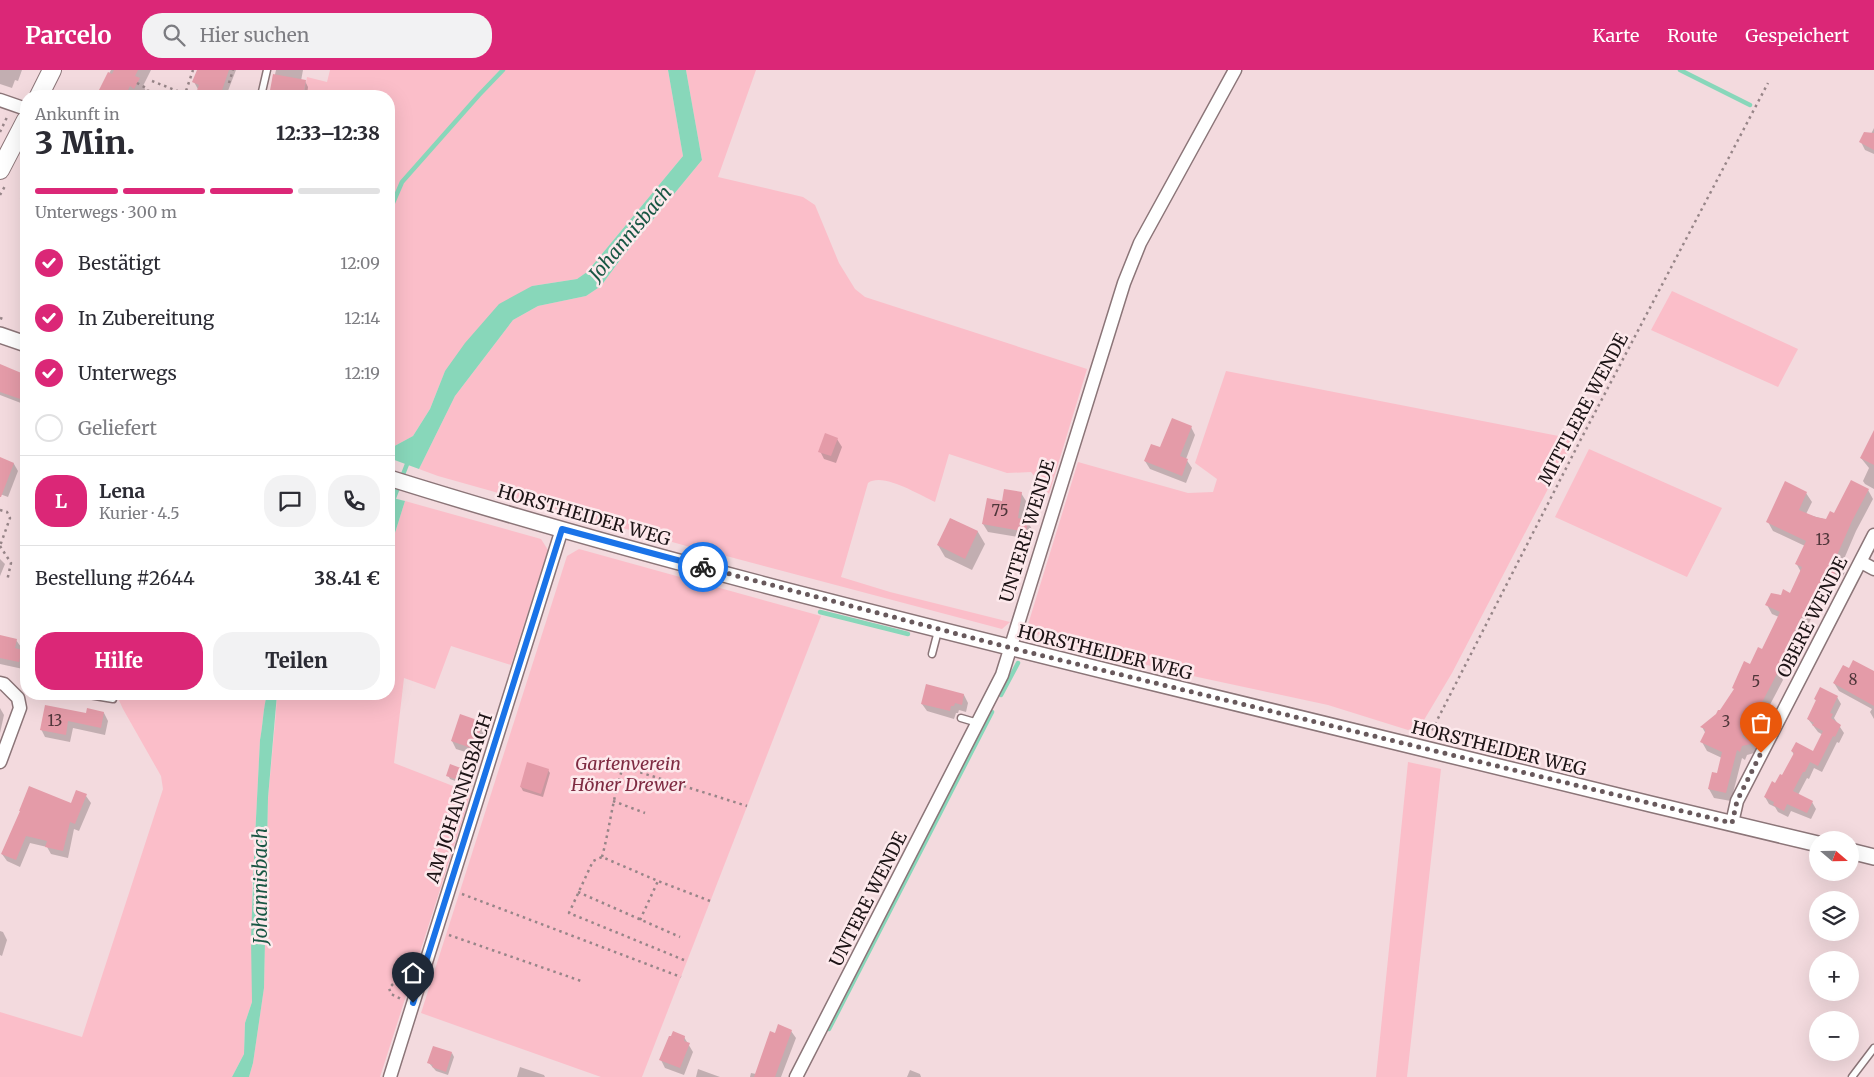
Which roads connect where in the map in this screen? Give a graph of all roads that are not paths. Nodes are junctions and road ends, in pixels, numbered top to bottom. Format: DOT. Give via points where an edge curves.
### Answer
graph roads {
  1 [pos="52,70"];
  2 [pos="267,70"];
  3 [pos="1235,70"];
  4 [pos="42,90"];
  5 [pos="262,90"];
  6 [pos="0,100"];
  7 [pos="20,108"];
  8 [pos="20,132"];
  9 [pos="0,170"];
  10 [pos="0,335"];
  11 [pos="20,342"];
  12 [pos="395,480"];
  13 [pos="562,529"];
  14 [pos="1874,535"];
  15 [pos="1861,562"];
  16 [pos="1874,569"];
  17 [pos="938,629"];
  18 [pos="1011,648"];
  19 [pos="932,654"];
  20 [pos="0,683"];
  21 [pos="20,694"];
  22 [pos="21,700"];
  23 [pos="961,718"];
  24 [pos="978,723"];
  25 [pos="0,762"];
  26 [pos="1732,823"];
  27 [pos="1809,842"];
  28 [pos="1859,853"];
  29 [pos="1874,857"];
  30 [pos="1874,1048"];
  31 [pos="390,1077"];
  32 [pos="796,1077"];
  33 [pos="1852,1077"];
  1 -- 4 [label="main road"];
  2 -- 5 [label="lane"];
  3 -- 18 [label="street, UNTERE WENDE" via="1140,243 1124,282"];
  6 -- 7 [label="street"];
  8 -- 9 [label="main road"];
  10 -- 11 [label="street"];
  12 -- 13 [label="street, HORSTHEIDER WEG"];
  13 -- 17 [label="street, HORSTHEIDER WEG"];
  13 -- 31 [label="street, AM JOHANNISBACH"];
  14 -- 15 [label="street, OBERE WENDE"];
  15 -- 16 [label="street"];
  15 -- 26 [label="street, OBERE WENDE" via="1737,801"];
  17 -- 18 [label="street, HORSTHEIDER WEG"];
  17 -- 19 [label="lane"];
  18 -- 24 [label="street, UNTERE WENDE" via="1002,675"];
  18 -- 26 [label="street, HORSTHEIDER WEG"];
  20 -- 21 [label="street"];
  22 -- 25 [label="street"];
  23 -- 24 [label="lane"];
  24 -- 32 [label="street, UNTERE WENDE"];
  26 -- 27 [label="street, HORSTHEIDER WEG"];
  28 -- 29 [label="street"];
  30 -- 33 [label="lane"];
}
